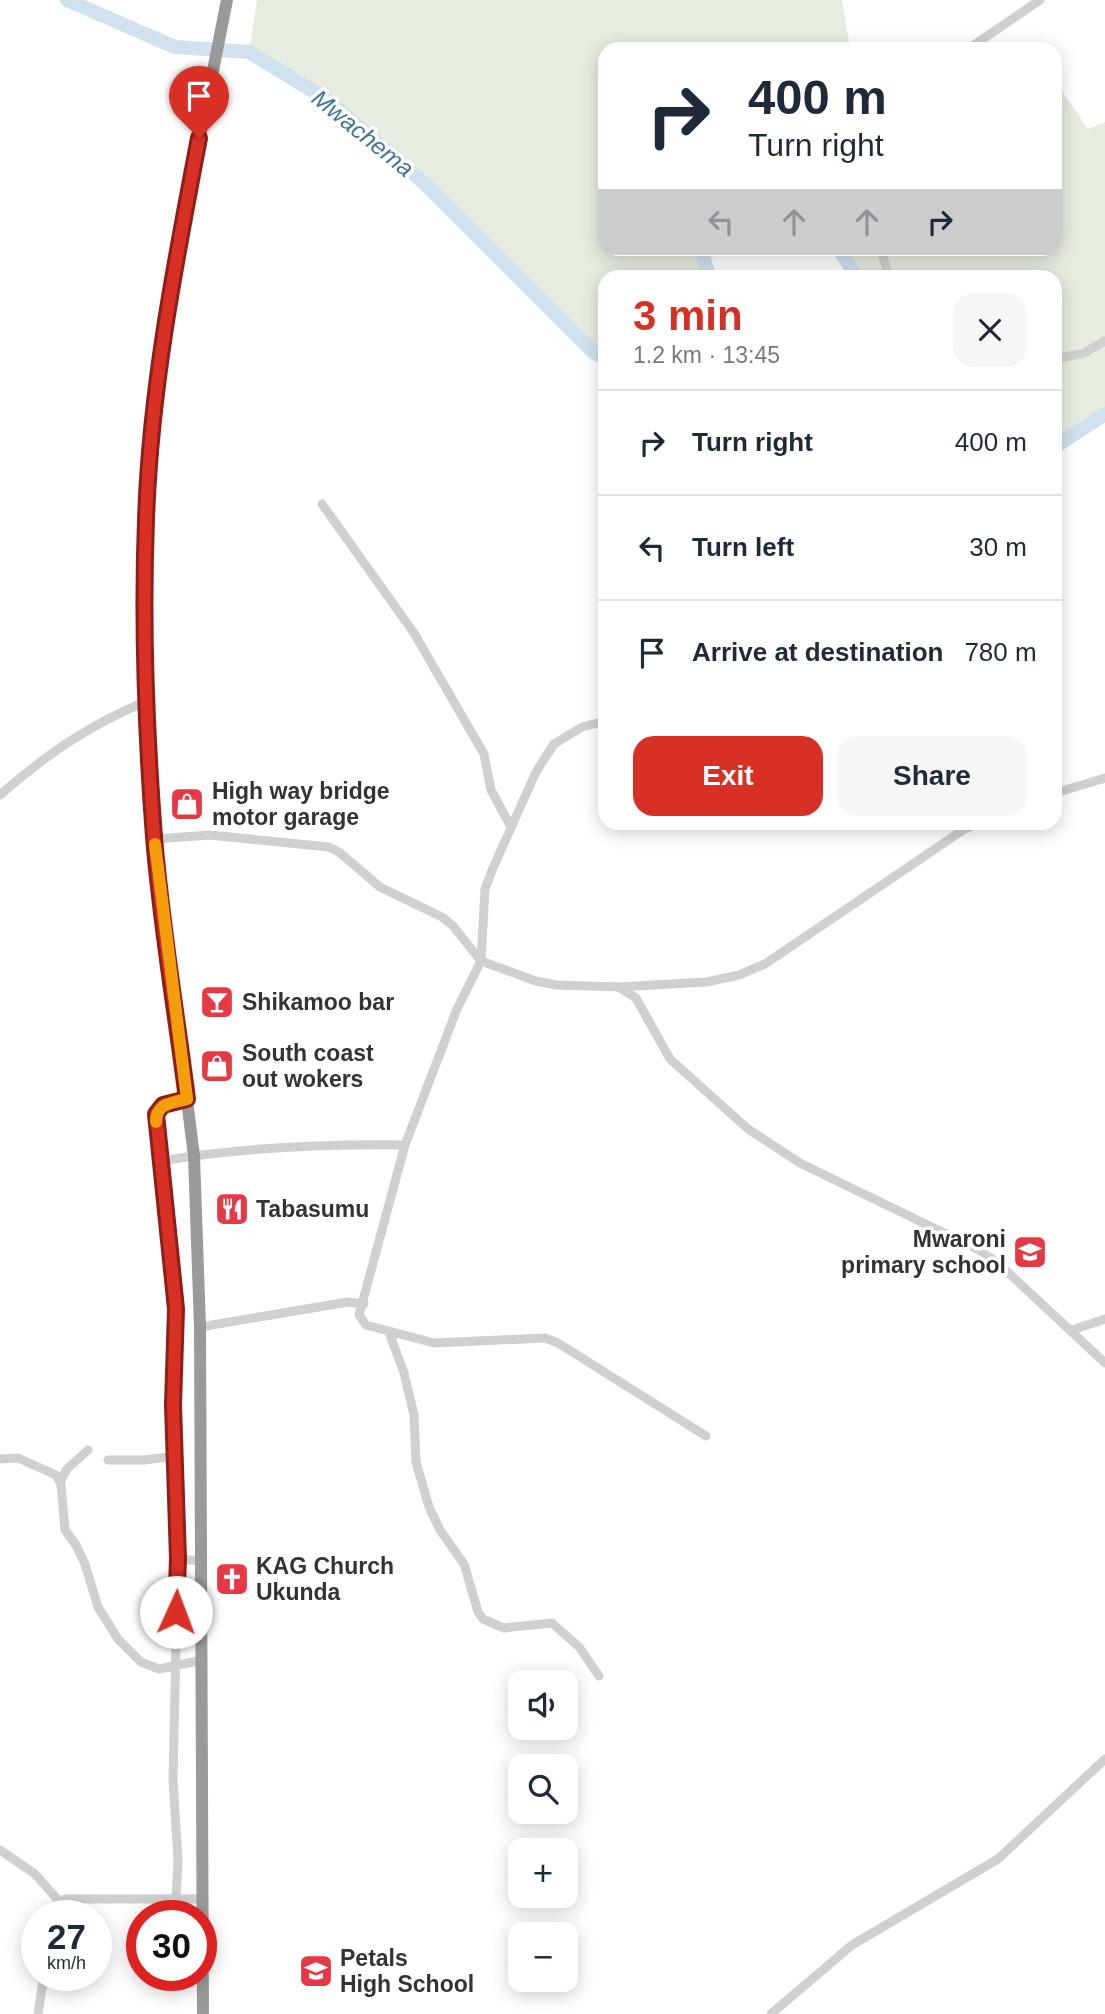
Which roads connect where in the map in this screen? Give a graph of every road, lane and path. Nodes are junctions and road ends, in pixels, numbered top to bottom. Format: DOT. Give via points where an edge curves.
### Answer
graph roads {
  1 [pos="227,0"];
  2 [pos="1040,0"];
  3 [pos="977,42"];
  4 [pos="1105,341"];
  5 [pos="1062,358"];
  6 [pos="322,504"];
  7 [pos="146,701"];
  8 [pos="598,723"];
  9 [pos="1105,778"];
  10 [pos="1062,791"];
  11 [pos="0,795"];
  12 [pos="512,827"];
  13 [pos="963,830"];
  14 [pos="154,839"];
  15 [pos="481,961"];
  16 [pos="619,987"];
  17 [pos="187,1099"];
  18 [pos="405,1145"];
  19 [pos="194,1156"];
  20 [pos="161,1161"];
  21 [pos="364,1304"];
  22 [pos="1105,1319"];
  23 [pos="200,1327"];
  24 [pos="1072,1330"];
  25 [pos="389,1332"];
  26 [pos="1105,1363"];
  27 [pos="706,1436"];
  28 [pos="88,1450"];
  29 [pos="175,1456"];
  30 [pos="0,1459"];
  31 [pos="108,1460"];
  32 [pos="60,1482"];
  33 [pos="178,1559"];
  34 [pos="201,1561"];
  35 [pos="202,1660"];
  36 [pos="174,1665"];
  37 [pos="599,1676"];
  38 [pos="1105,1759"];
  39 [pos="0,1850"];
  40 [pos="176,1899"];
  41 [pos="204,1899"];
  42 [pos="59,1900"];
  43 [pos="42,1991"];
  44 [pos="38,2014"];
  45 [pos="203,2014"];
  46 [pos="771,2014"];
  1 -- 7 [label="highway" via="180,237 156,395 146,519"];
  2 -- 3 [label="street"];
  4 -- 5 [label="street" via="1084,353"];
  6 -- 12 [label="street" via="414,633 484,754 491,790"];
  7 -- 11 [label="street" via="70,739"];
  7 -- 14 [label="highway"];
  8 -- 12 [label="street" via="554,744"];
  9 -- 10 [label="street"];
  12 -- 15 [label="street" via="485,889"];
  13 -- 16 [label="street" via="765,964 706,982"];
  14 -- 15 [label="street" via="210,835 330,847 380,887 442,917"];
  14 -- 17 [label="highway"];
  15 -- 16 [label="street" via="556,985"];
  15 -- 18 [label="street"];
  16 -- 24 [label="street" via="636,998 670,1059 748,1129 800,1163 979,1250"];
  17 -- 19 [label="highway"];
  17 -- 20 [label="street" via="163,1105 156,1114"];
  18 -- 19 [label="street" via="318,1144"];
  18 -- 21 [label="street"];
  19 -- 20 [label="street"];
  19 -- 23 [label="highway"];
  20 -- 29 [label="street" via="176,1309"];
  21 -- 23 [label="street" via="340,1303"];
  21 -- 25 [label="street" via="361,1321"];
  22 -- 24 [label="street"];
  23 -- 34 [label="highway"];
  24 -- 26 [label="street"];
  25 -- 27 [label="street" via="434,1343 545,1338"];
  25 -- 37 [label="street" via="414,1415 416,1462 429,1507 464,1564 478,1612 504,1628 552,1623 579,1647"];
  28 -- 32 [label="street"];
  29 -- 31 [label="street"];
  29 -- 33 [label="street"];
  30 -- 32 [label="street" via="18,1458 56,1475"];
  32 -- 36 [label="street" via="65,1530 76,1545 98,1607 118,1639 141,1662 159,1669"];
  33 -- 34 [label="street"];
  33 -- 36 [label="street"];
  34 -- 35 [label="highway"];
  35 -- 36 [label="street"];
  35 -- 41 [label="highway"];
  36 -- 40 [label="street"];
  38 -- 46 [label="street" via="999,1858 852,1945"];
  39 -- 42 [label="street" via="35,1874"];
  40 -- 41 [label="street"];
  40 -- 42 [label="street"];
  41 -- 45 [label="highway"];
  43 -- 44 [label="street"];
}
